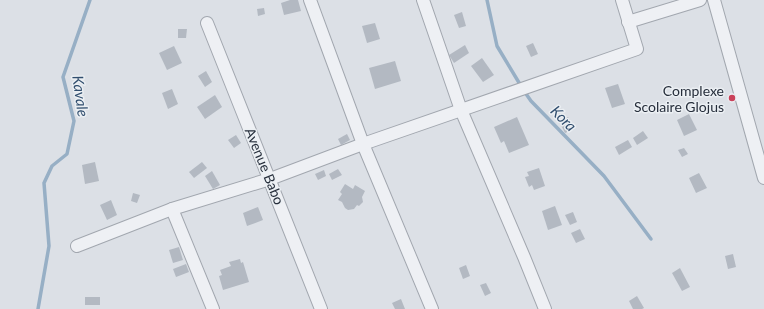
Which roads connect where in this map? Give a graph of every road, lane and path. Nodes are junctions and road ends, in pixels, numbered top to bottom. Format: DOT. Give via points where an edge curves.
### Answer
graph roads {
  1 [pos="310,0"];
  2 [pos="423,0"];
  3 [pos="622,0"];
  4 [pos="700,0"];
  5 [pos="714,0"];
  6 [pos="628,22"];
  7 [pos="207,23"];
  8 [pos="461,110"];
  9 [pos="363,144"];
  10 [pos="764,178"];
  11 [pos="270,179"];
  12 [pos="172,209"];
  13 [pos="77,246"];
  14 [pos="213,309"];
  15 [pos="321,309"];
  16 [pos="432,309"];
  17 [pos="545,309"];
  1 -- 9 [label="street"];
  2 -- 8 [label="street"];
  3 -- 6 [label="street"];
  4 -- 6 [label="street"];
  5 -- 10 [label="street"];
  6 -- 8 [label="street" via="637,49"];
  7 -- 11 [label="street, Avenue Babo"];
  8 -- 9 [label="street"];
  8 -- 17 [label="street"];
  9 -- 11 [label="street"];
  9 -- 16 [label="street"];
  11 -- 12 [label="street"];
  11 -- 15 [label="street, Avenue Babo"];
  12 -- 13 [label="street"];
  12 -- 14 [label="street"];
}
